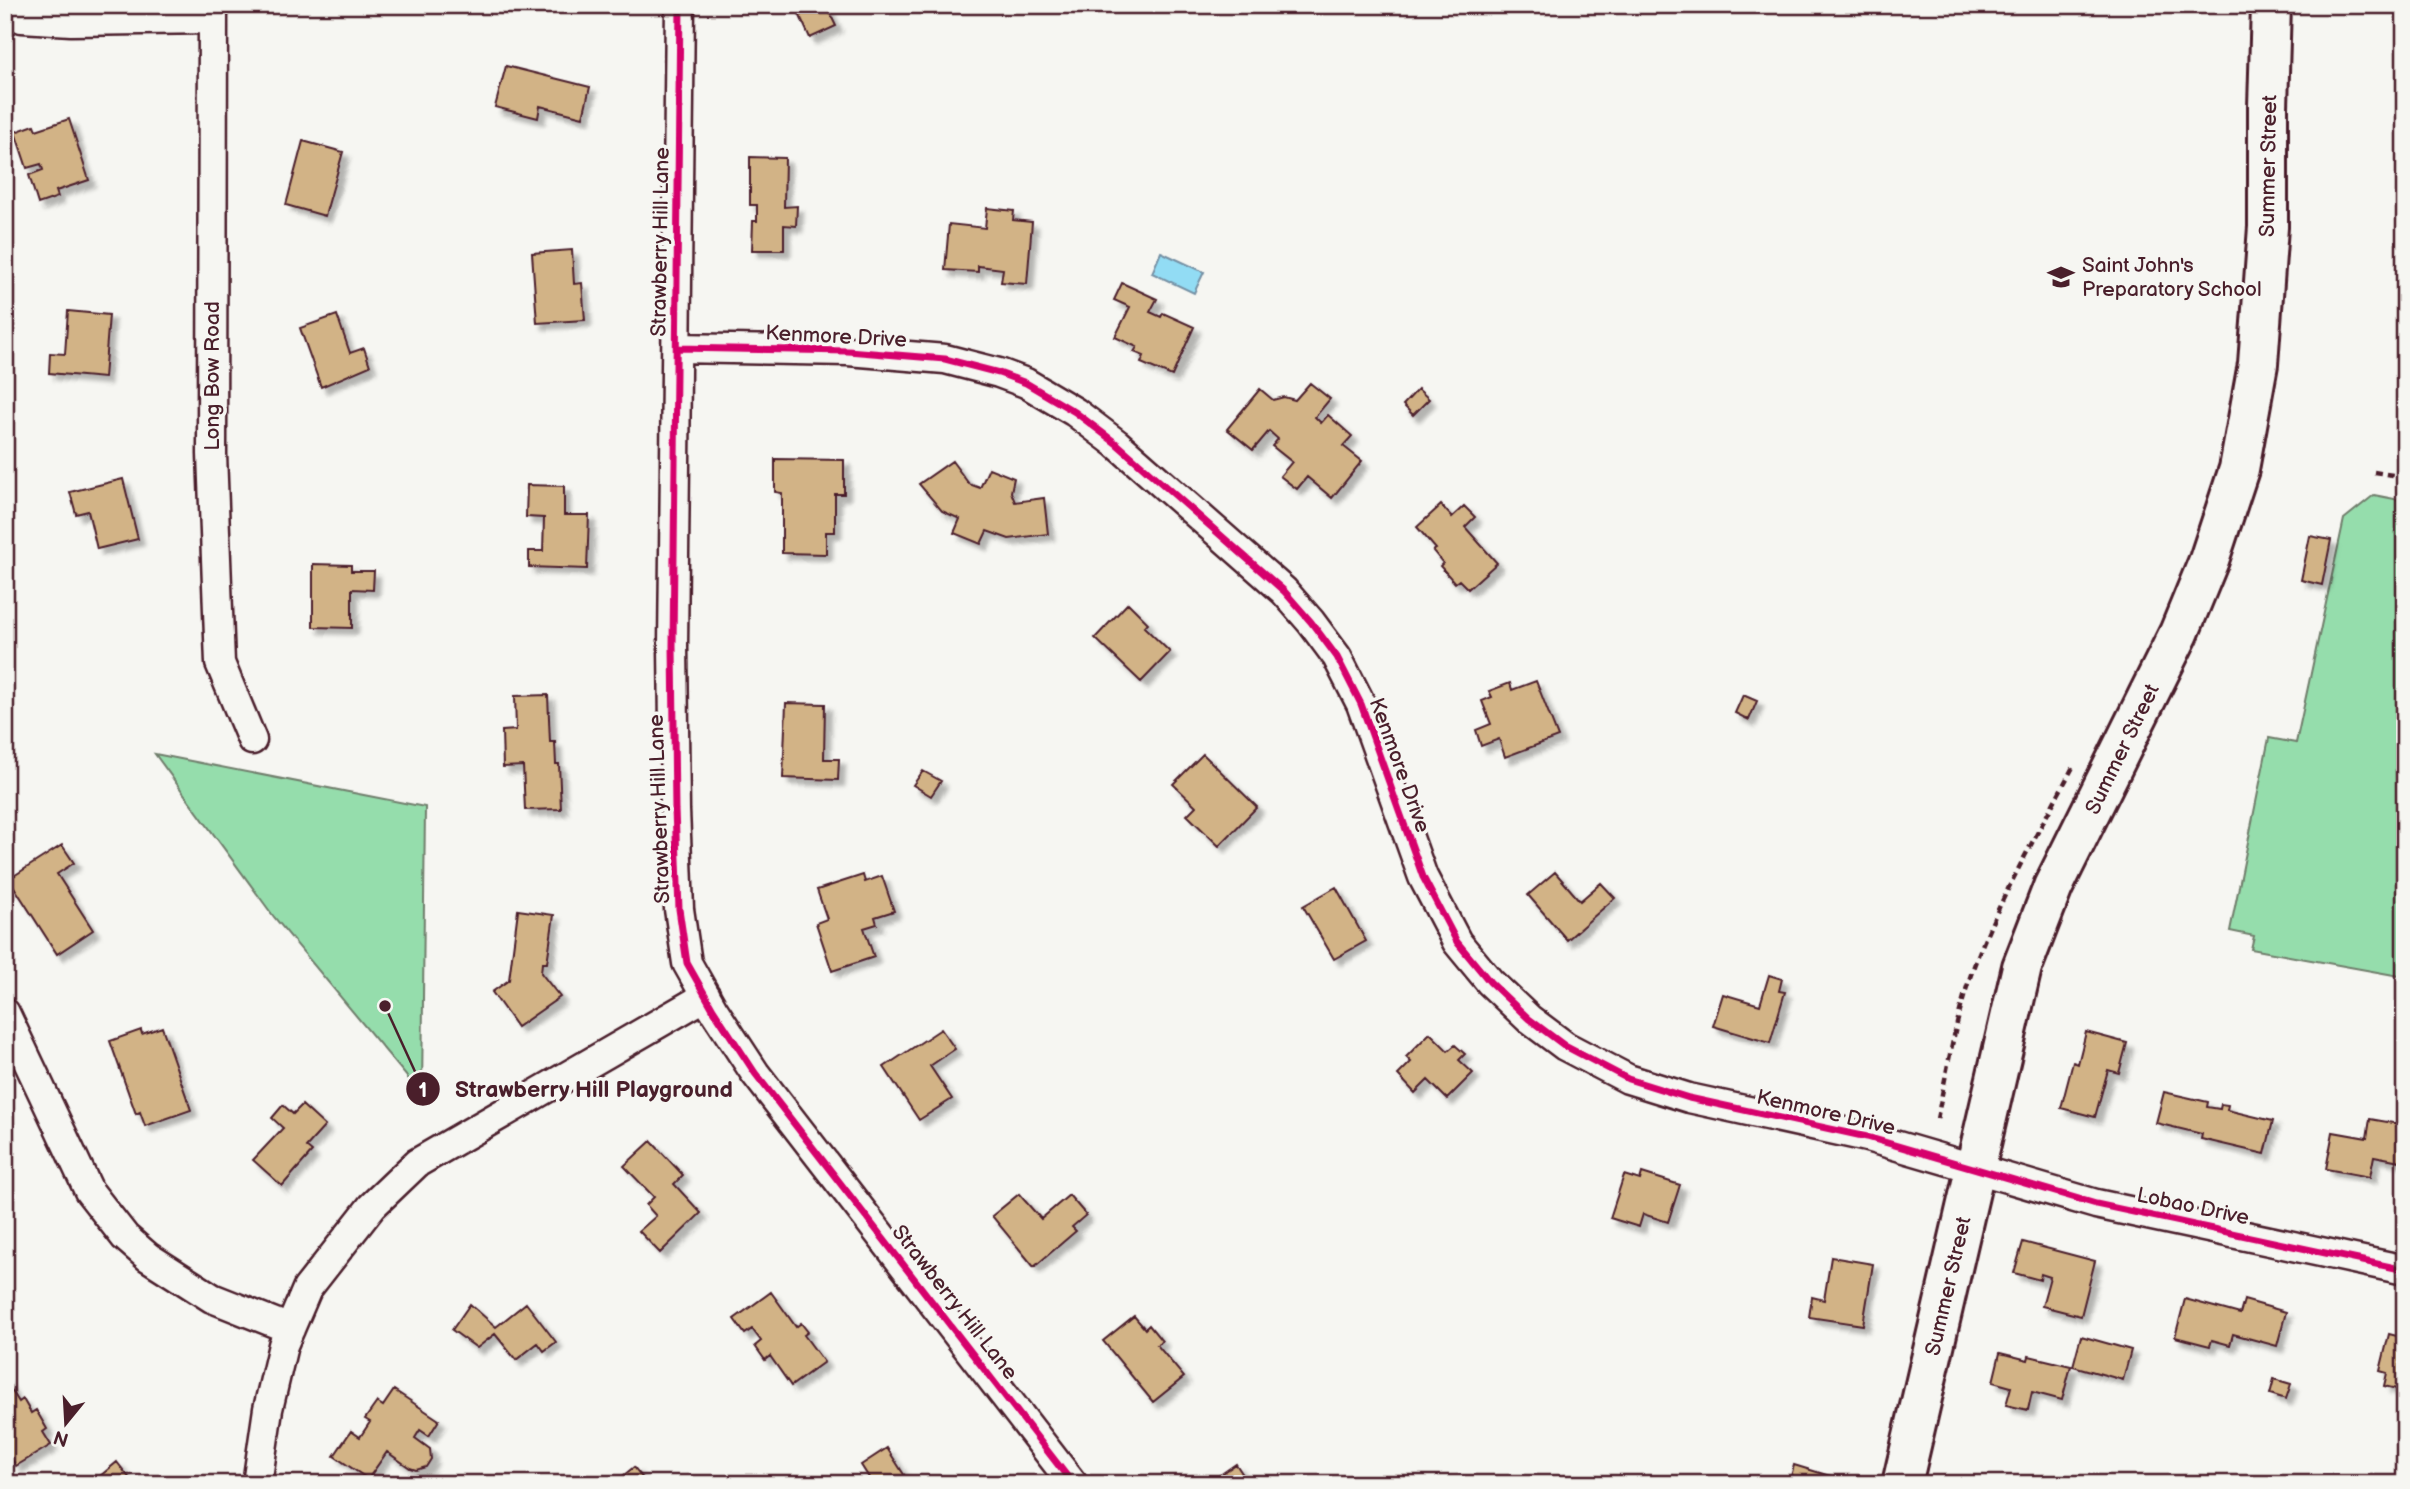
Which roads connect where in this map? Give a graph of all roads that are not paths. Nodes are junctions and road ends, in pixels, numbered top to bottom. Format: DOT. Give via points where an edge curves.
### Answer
graph roads {
  1 [pos="680,5"];
  2 [pos="2271,5"];
  3 [pos="5,10"];
  4 [pos="213,12"];
  5 [pos="677,348"];
  6 [pos="252,740"];
  7 [pos="706,996"];
  8 [pos="5,1013"];
  9 [pos="1975,1169"];
  10 [pos="2405,1270"];
  11 [pos="290,1329"];
  12 [pos="257,1484"];
  13 [pos="1073,1484"];
  14 [pos="1902,1484"];
  1 -- 5 [label="street, Strawberry Hill Lane"];
  2 -- 9 [label="street, Summer Street" via="2268,227 2258,364 2239,469 2179,633 2053,887 2022,967"];
  3 -- 4 [label="street" via="22,18 71,22"];
  4 -- 6 [label="street, Long Bow Road" via="212,454 220,663"];
  5 -- 7 [label="street, Strawberry Hill Lane" via="673,660 679,909 687,963"];
  5 -- 9 [label="street, Kenmore Drive" via="848,351 946,359 1026,383 1075,412 1284,592 1311,622 1337,657 1361,704 1423,877 1457,942 1529,1019 1565,1046 1628,1079 1689,1098 1867,1137"];
  7 -- 11 [label="street" via="417,1163 372,1206 307,1289"];
  7 -- 13 [label="street, Strawberry Hill Lane" via="755,1073"];
  8 -- 11 [label="street" via="89,1191 125,1237 212,1298"];
  9 -- 10 [label="street, Lobao Drive" via="2096,1204"];
  9 -- 14 [label="street, Summer Street"];
  11 -- 12 [label="street" via="268,1409"];
}
